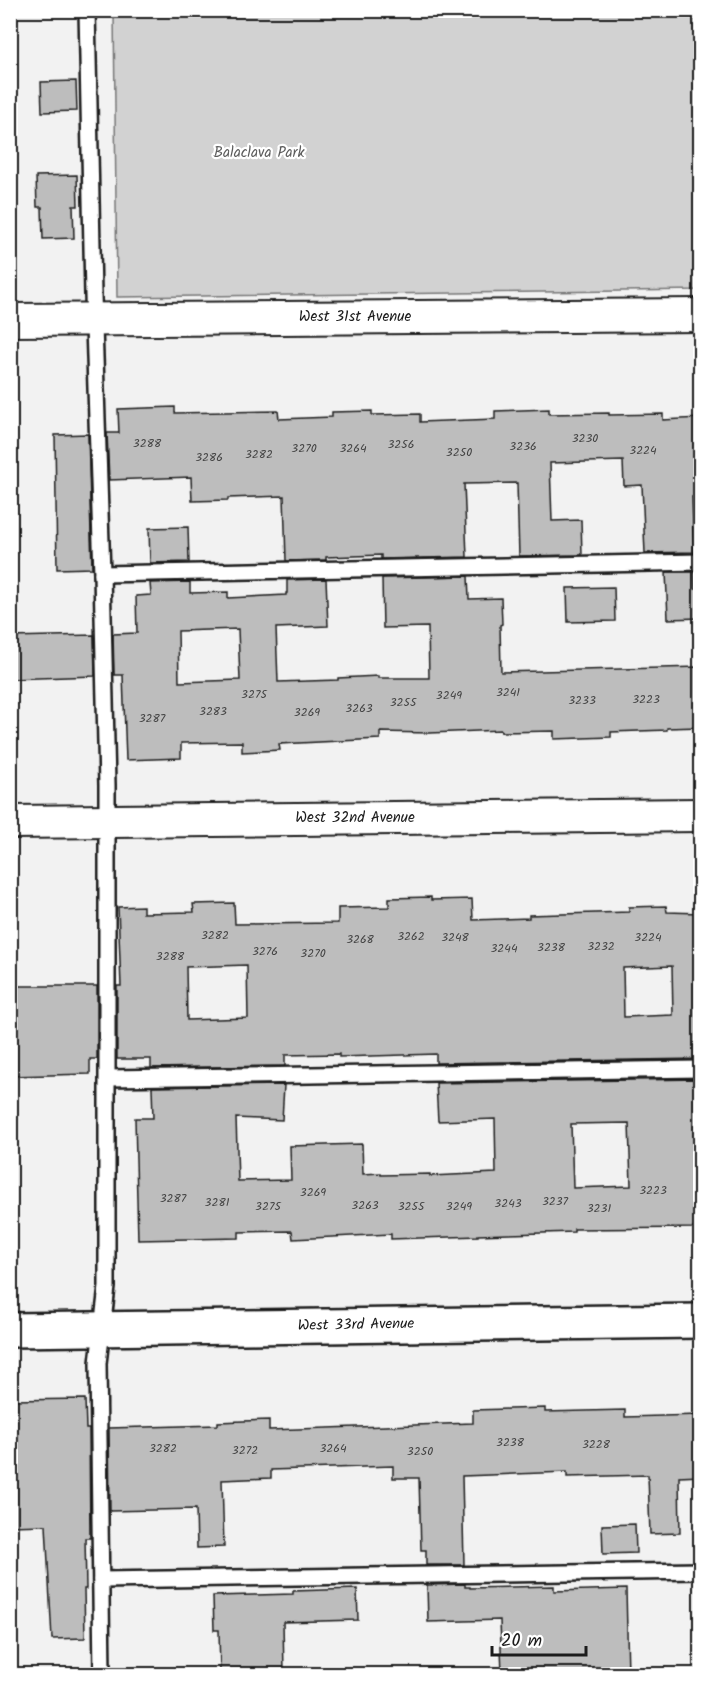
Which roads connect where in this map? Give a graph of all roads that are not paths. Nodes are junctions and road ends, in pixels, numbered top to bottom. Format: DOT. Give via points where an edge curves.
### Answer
graph roads {
  1 [pos="87,10"];
  2 [pos="700,315"];
  3 [pos="93,318"];
  4 [pos="10,320"];
  5 [pos="700,562"];
  6 [pos="102,574"];
  7 [pos="700,815"];
  8 [pos="107,820"];
  9 [pos="10,822"];
  10 [pos="700,1069"];
  11 [pos="108,1078"];
  12 [pos="700,1321"];
  13 [pos="102,1329"];
  14 [pos="10,1330"];
  15 [pos="700,1571"];
  16 [pos="101,1580"];
  17 [pos="102,1674"];
  1 -- 3 [label="lane"];
  2 -- 3 [label="street, West 31st Avenue"];
  3 -- 4 [label="street, West 31st Avenue"];
  3 -- 6 [label="lane"];
  5 -- 6 [label="lane"];
  6 -- 8 [label="lane"];
  7 -- 8 [label="street, West 32nd Avenue"];
  8 -- 9 [label="street, West 32nd Avenue"];
  8 -- 11 [label="lane"];
  10 -- 11 [label="lane"];
  11 -- 13 [label="lane" via="107,1287"];
  12 -- 13 [label="street, West 33rd Avenue"];
  13 -- 14 [label="street, West 33rd Avenue"];
  13 -- 16 [label="lane" via="98,1364"];
  15 -- 16 [label="lane"];
  16 -- 17 [label="lane"];
}
